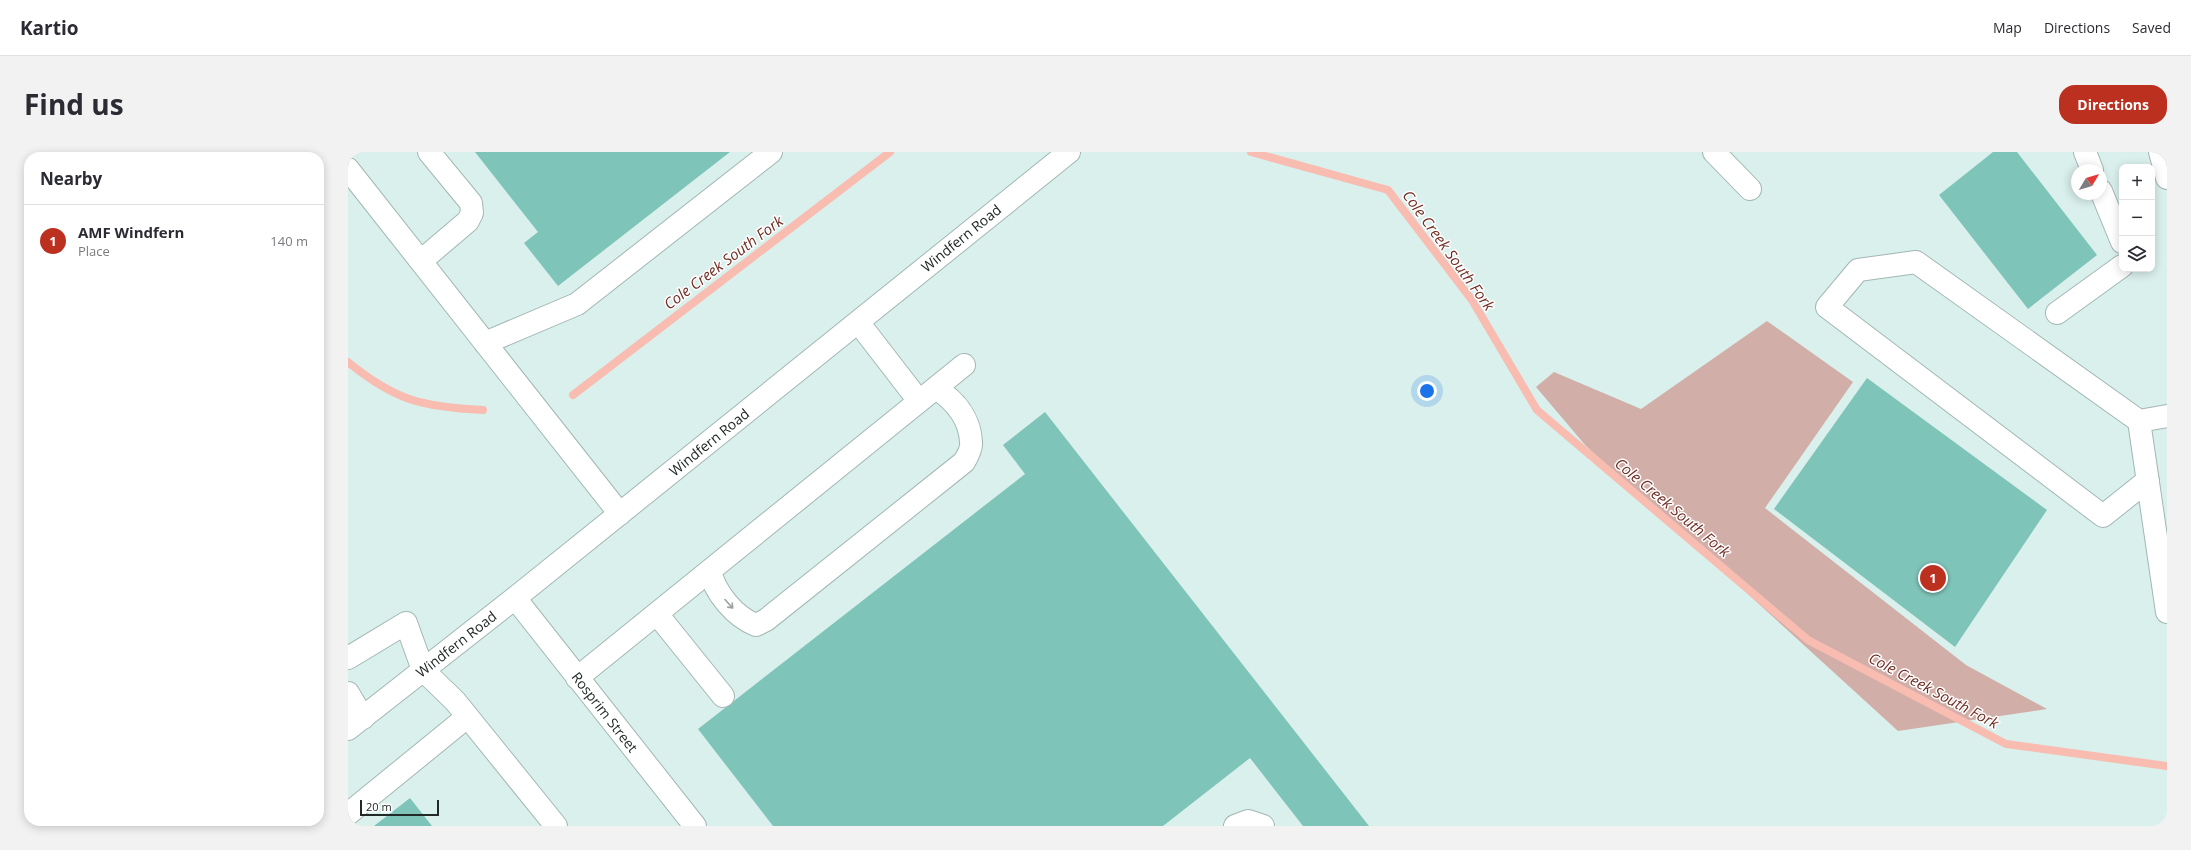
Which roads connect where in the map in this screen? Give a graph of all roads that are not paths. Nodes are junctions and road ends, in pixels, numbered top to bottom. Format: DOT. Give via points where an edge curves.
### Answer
graph roads {
  1 [pos="429,152"];
  2 [pos="771,152"];
  3 [pos="1069,152"];
  4 [pos="1714,152"];
  5 [pos="2085,152"];
  6 [pos="2160,152"];
  7 [pos="2090,164"];
  8 [pos="348,169"];
  9 [pos="2167,178"];
  10 [pos="1750,189"];
  11 [pos="2105,200"];
  12 [pos="2120,236"];
  13 [pos="421,261"];
  14 [pos="2119,268"];
  15 [pos="2057,313"];
  16 [pos="858,322"];
  17 [pos="485,344"];
  18 [pos="964,365"];
  19 [pos="936,388"];
  20 [pos="919,401"];
  21 [pos="2167,416"];
  22 [pos="2139,421"];
  23 [pos="2148,480"];
  24 [pos="620,514"];
  25 [pos="710,571"];
  26 [pos="515,598"];
  27 [pos="2167,612"];
  28 [pos="657,614"];
  29 [pos="348,658"];
  30 [pos="423,670"];
  31 [pos="577,678"];
  32 [pos="348,693"];
  33 [pos="723,696"];
  34 [pos="467,717"];
  35 [pos="355,724"];
  36 [pos="348,814"];
  37 [pos="556,826"];
  38 [pos="695,826"];
  39 [pos="1234,826"];
  40 [pos="1263,826"];
  1 -- 13 [label="street" via="471,204 472,213 468,221"];
  2 -- 17 [label="street" via="577,304"];
  3 -- 16 [label="street, Windfern Road"];
  4 -- 10 [label="street"];
  5 -- 7 [label="street"];
  6 -- 9 [label="street"];
  8 -- 13 [label="street"];
  11 -- 12 [label="street"];
  13 -- 17 [label="street"];
  14 -- 15 [label="street"];
  16 -- 20 [label="street"];
  16 -- 24 [label="street, Windfern Road"];
  17 -- 24 [label="street"];
  18 -- 19 [label="street"];
  19 -- 20 [label="street"];
  25 -- 19 [label="street, one-way" via="717,591 740,616 756,625 766,620 964,462 972,443 967,423 958,406"];
  20 -- 25 [label="street"];
  21 -- 22 [label="street"];
  22 -- 23 [label="street"];
  22 -- 23 [label="street" via="1916,262 1858,270 1827,307 2103,516"];
  23 -- 27 [label="street"];
  24 -- 26 [label="street, Windfern Road"];
  25 -- 28 [label="street"];
  26 -- 30 [label="street, Windfern Road"];
  26 -- 31 [label="street, Rosprim Street"];
  28 -- 31 [label="street"];
  28 -- 33 [label="street"];
  29 -- 30 [label="street" via="406,623"];
  30 -- 34 [label="street" via="455,701"];
  30 -- 35 [label="street, Windfern Road"];
  31 -- 38 [label="street, Rosprim Street"];
  32 -- 35 [label="street"];
  34 -- 36 [label="street"];
  34 -- 37 [label="street"];
  39 -- 40 [label="street" via="1248,821"];
}
